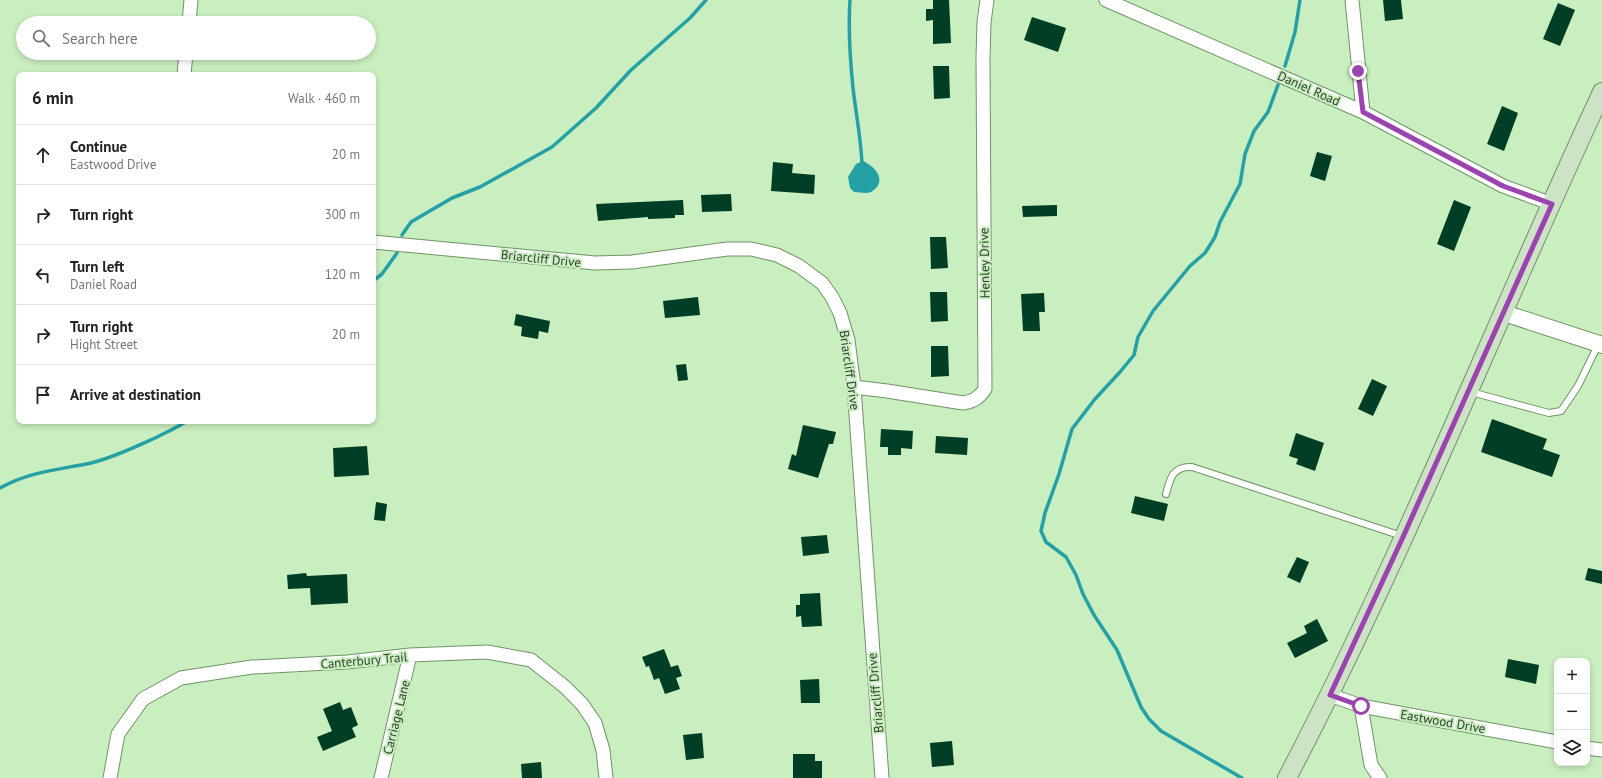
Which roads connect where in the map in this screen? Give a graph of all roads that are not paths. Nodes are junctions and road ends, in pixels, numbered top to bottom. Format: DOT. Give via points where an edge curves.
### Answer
graph roads {
  1 [pos="191,0"];
  2 [pos="987,0"];
  3 [pos="1106,0"];
  4 [pos="1352,0"];
  5 [pos="190,16"];
  6 [pos="185,60"];
  7 [pos="184,72"];
  8 [pos="1602,92"];
  9 [pos="1363,112"];
  10 [pos="1552,204"];
  11 [pos="376,242"];
  12 [pos="1504,313"];
  13 [pos="1600,344"];
  14 [pos="854,387"];
  15 [pos="1469,391"];
  16 [pos="1166,494"];
  17 [pos="1403,537"];
  18 [pos="410,655"];
  19 [pos="1330,695"];
  20 [pos="1361,706"];
  21 [pos="1554,741"];
  22 [pos="1590,748"];
  23 [pos="1602,750"];
  24 [pos="110,778"];
  25 [pos="381,778"];
  26 [pos="606,778"];
  27 [pos="882,778"];
  28 [pos="1287,778"];
  29 [pos="1380,778"];
  1 -- 5 [label="street"];
  2 -- 14 [label="street, Henley Drive" via="983,58 985,389 980,397 963,403"];
  3 -- 9 [label="street, Daniel Road"];
  4 -- 9 [label="street"];
  6 -- 7 [label="street"];
  8 -- 10 [label="main road"];
  9 -- 10 [label="street, Daniel Road" via="1503,186"];
  10 -- 12 [label="main road"];
  11 -- 14 [label="street, Briarcliff Drive" via="595,263 632,262 727,249 751,249 777,255 799,266 822,283 832,297 848,340"];
  12 -- 13 [label="street"];
  12 -- 15 [label="main road"];
  13 -- 15 [label="lane" via="1578,386 1561,411 1549,413"];
  14 -- 27 [label="street, Briarcliff Drive"];
  15 -- 17 [label="main road"];
  16 -- 17 [label="lane" via="1169,480 1176,471 1183,467 1192,467"];
  17 -- 19 [label="main road"];
  18 -- 24 [label="street, Canterbury Trail" via="347,662 252,667 181,678 143,699 126,722 118,734"];
  18 -- 25 [label="street, Carriage Lane"];
  18 -- 26 [label="street, Canterbury Trail" via="487,652 531,660 582,704 595,724 603,750"];
  19 -- 20 [label="street, Eastwood Drive"];
  19 -- 28 [label="main road"];
  20 -- 21 [label="street, Eastwood Drive"];
  20 -- 29 [label="street" via="1371,765"];
  22 -- 23 [label="street"];
}
